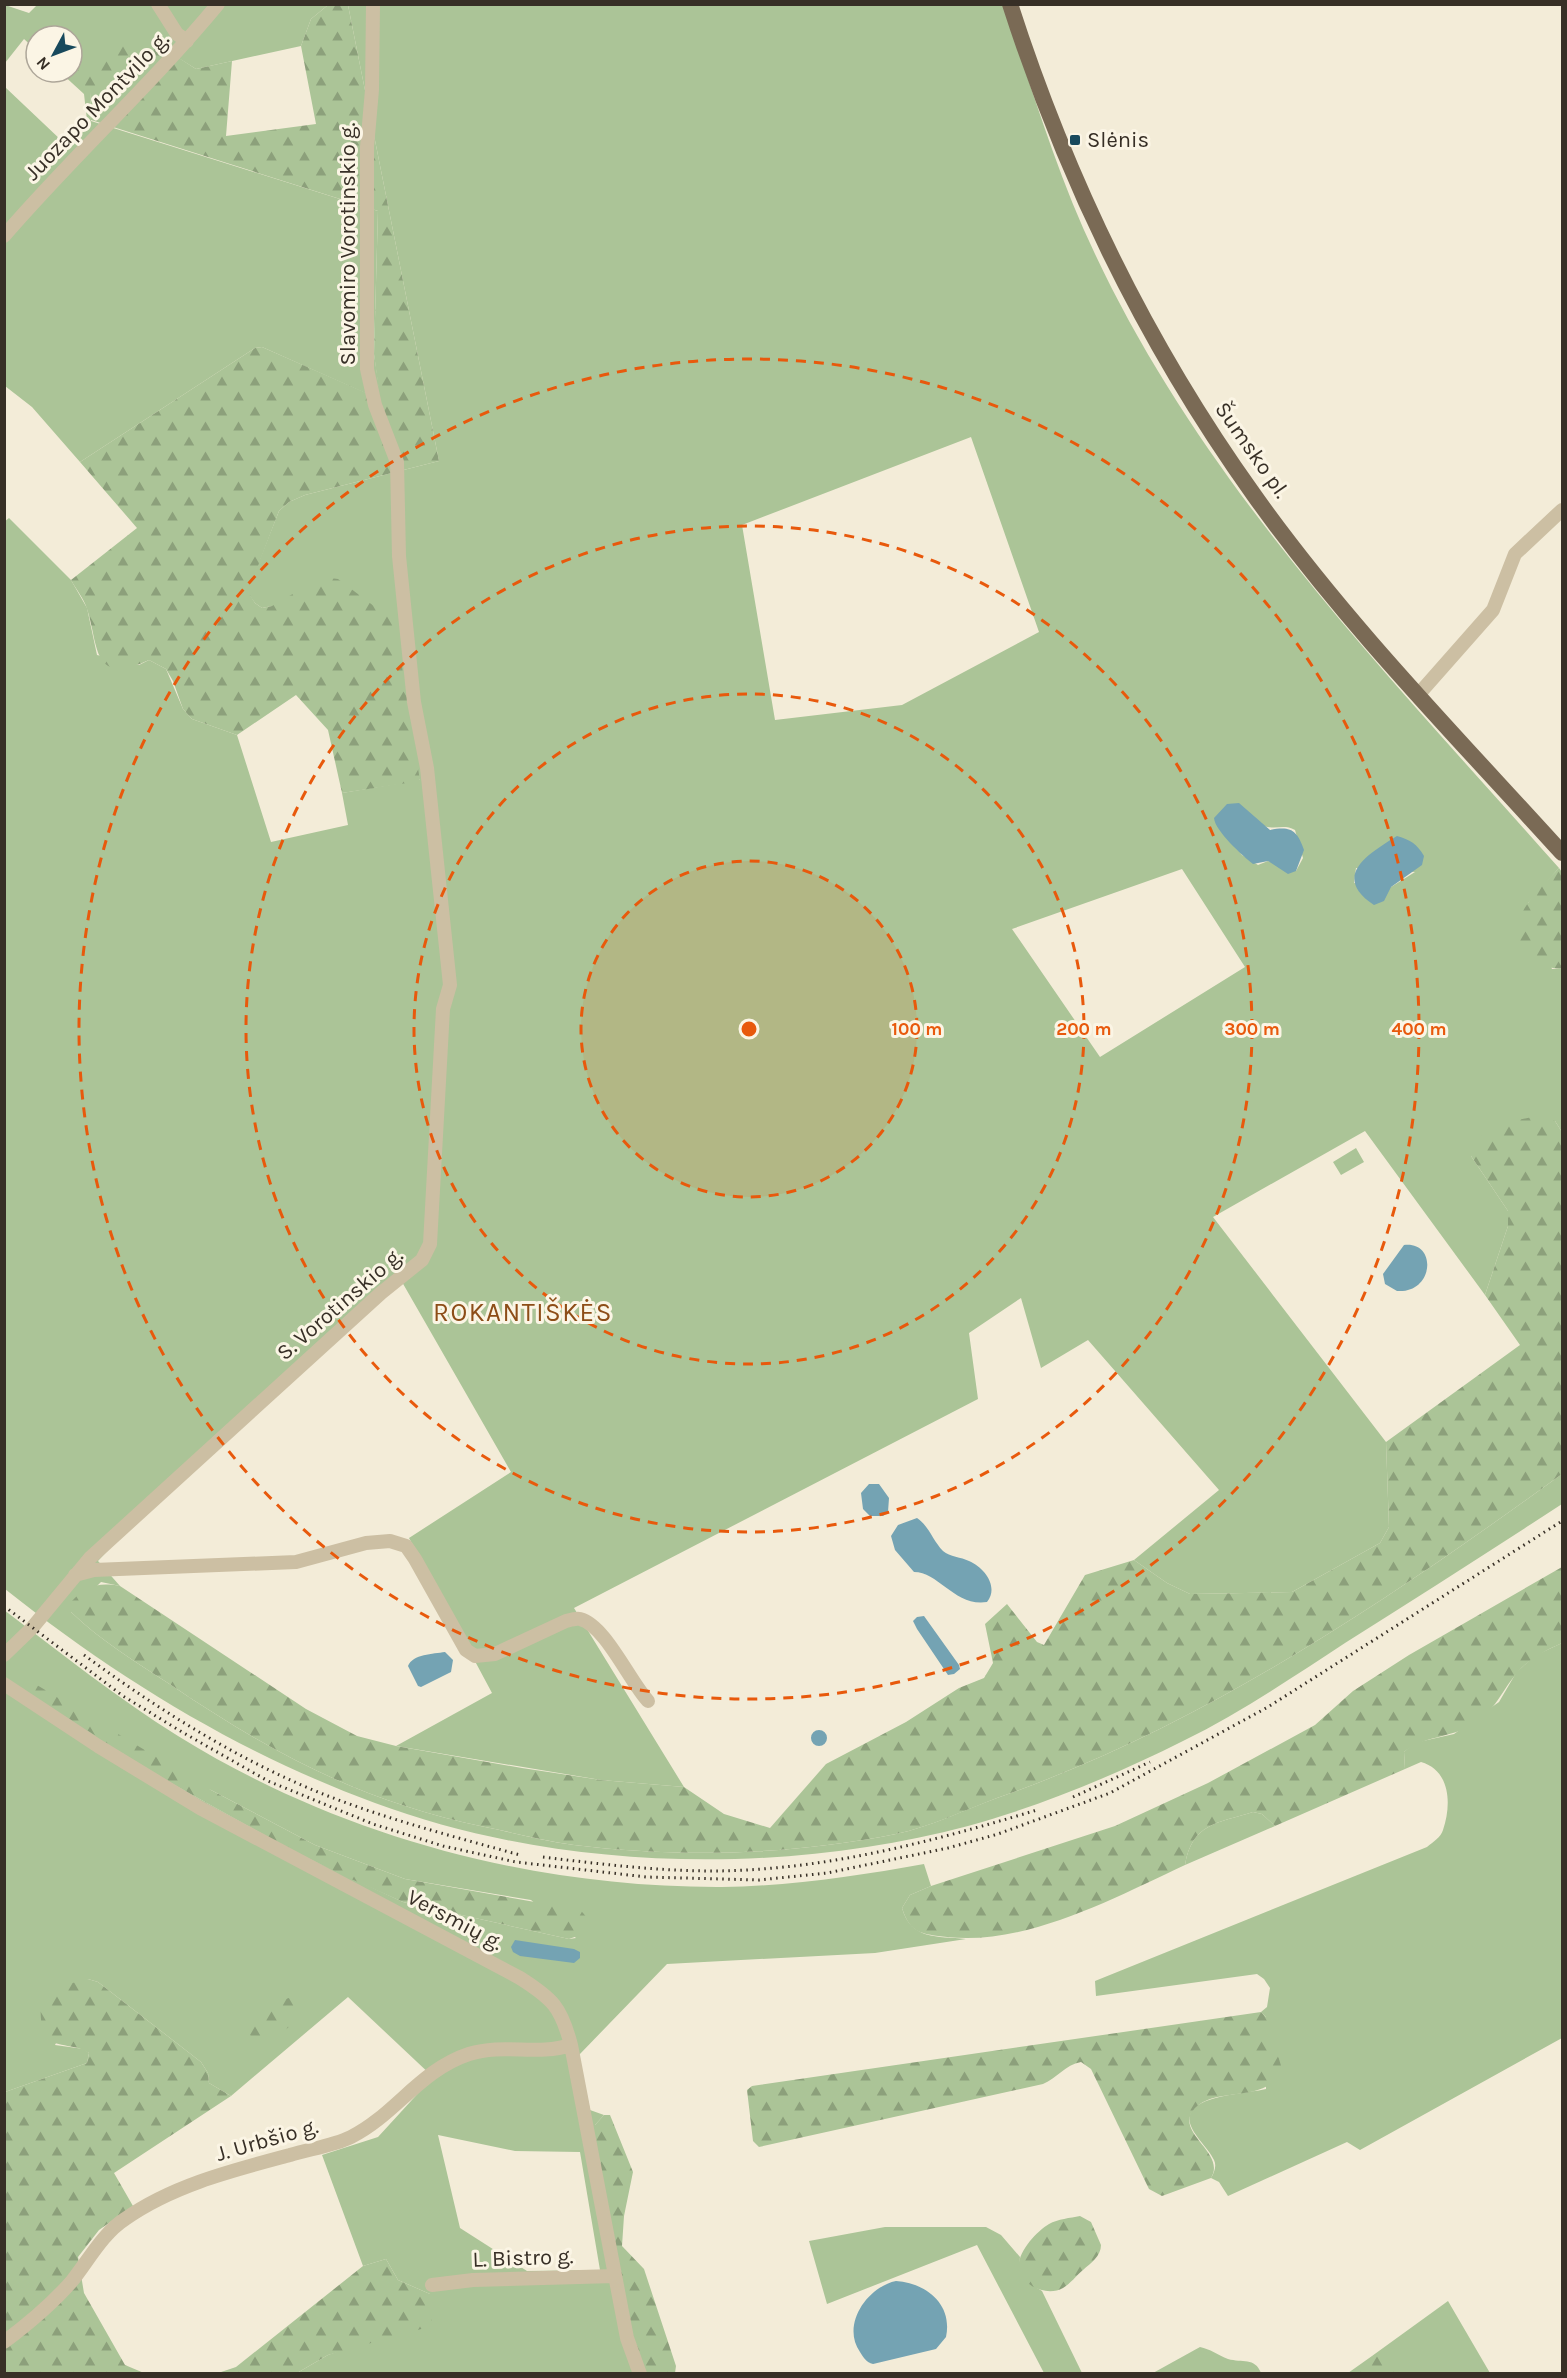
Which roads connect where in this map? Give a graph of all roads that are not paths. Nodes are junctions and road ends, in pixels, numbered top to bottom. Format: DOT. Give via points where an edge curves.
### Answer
graph roads {
  1 [pos="158,4"];
  2 [pos="218,4"];
  3 [pos="373,4"];
  4 [pos="1010,4"];
  5 [pos="187,41"];
  6 [pos="4,236"];
  7 [pos="1563,510"];
  8 [pos="1418,695"];
  9 [pos="429,800"];
  10 [pos="1563,853"];
  11 [pos="75,1575"];
  12 [pos="4,1654"];
  13 [pos="4,1684"];
  14 [pos="648,1701"];
  15 [pos="571,2045"];
  16 [pos="615,2276"];
  17 [pos="432,2285"];
  18 [pos="4,2342"];
  19 [pos="640,2373"];
  1 -- 5 [label="street" via="177,34"];
  2 -- 5 [label="street, Juozapo Montvilo g."];
  3 -- 9 [label="street, Slavomiro Vorotinskio g." via="367,147 367,369 375,405 397,462 402,578 414,702"];
  4 -- 8 [label="main road, Šumsko pl." via="1054,128 1095,226 1179,382 1215,440 1289,542"];
  5 -- 6 [label="street, Juozapo Montvilo g."];
  7 -- 8 [label="street" via="1515,554 1493,609"];
  8 -- 10 [label="main road, Šumsko pl."];
  9 -- 11 [label="street, S. Vorotinskio g." via="450,985 443,1009 430,1244 422,1260 90,1557"];
  11 -- 12 [label="street, S. Vorotinskio g." via="32,1628"];
  11 -- 14 [label="street" via="94,1570 296,1562 366,1543 390,1541 405,1546 415,1558 466,1650 475,1656 495,1654 578,1619 599,1632"];
  13 -- 15 [label="street, Versmių g." via="200,1808 544,1993 564,2017"];
  15 -- 16 [label="street, Versmių g."];
  15 -- 18 [label="street, J. Urbšio g." via="552,2051 490,2048 448,2061 373,2125 348,2139 224,2173 137,2212 115,2227 70,2283"];
  16 -- 17 [label="street, L. Bistro g."];
  16 -- 19 [label="street, Versmių g." via="627,2338"];
}
